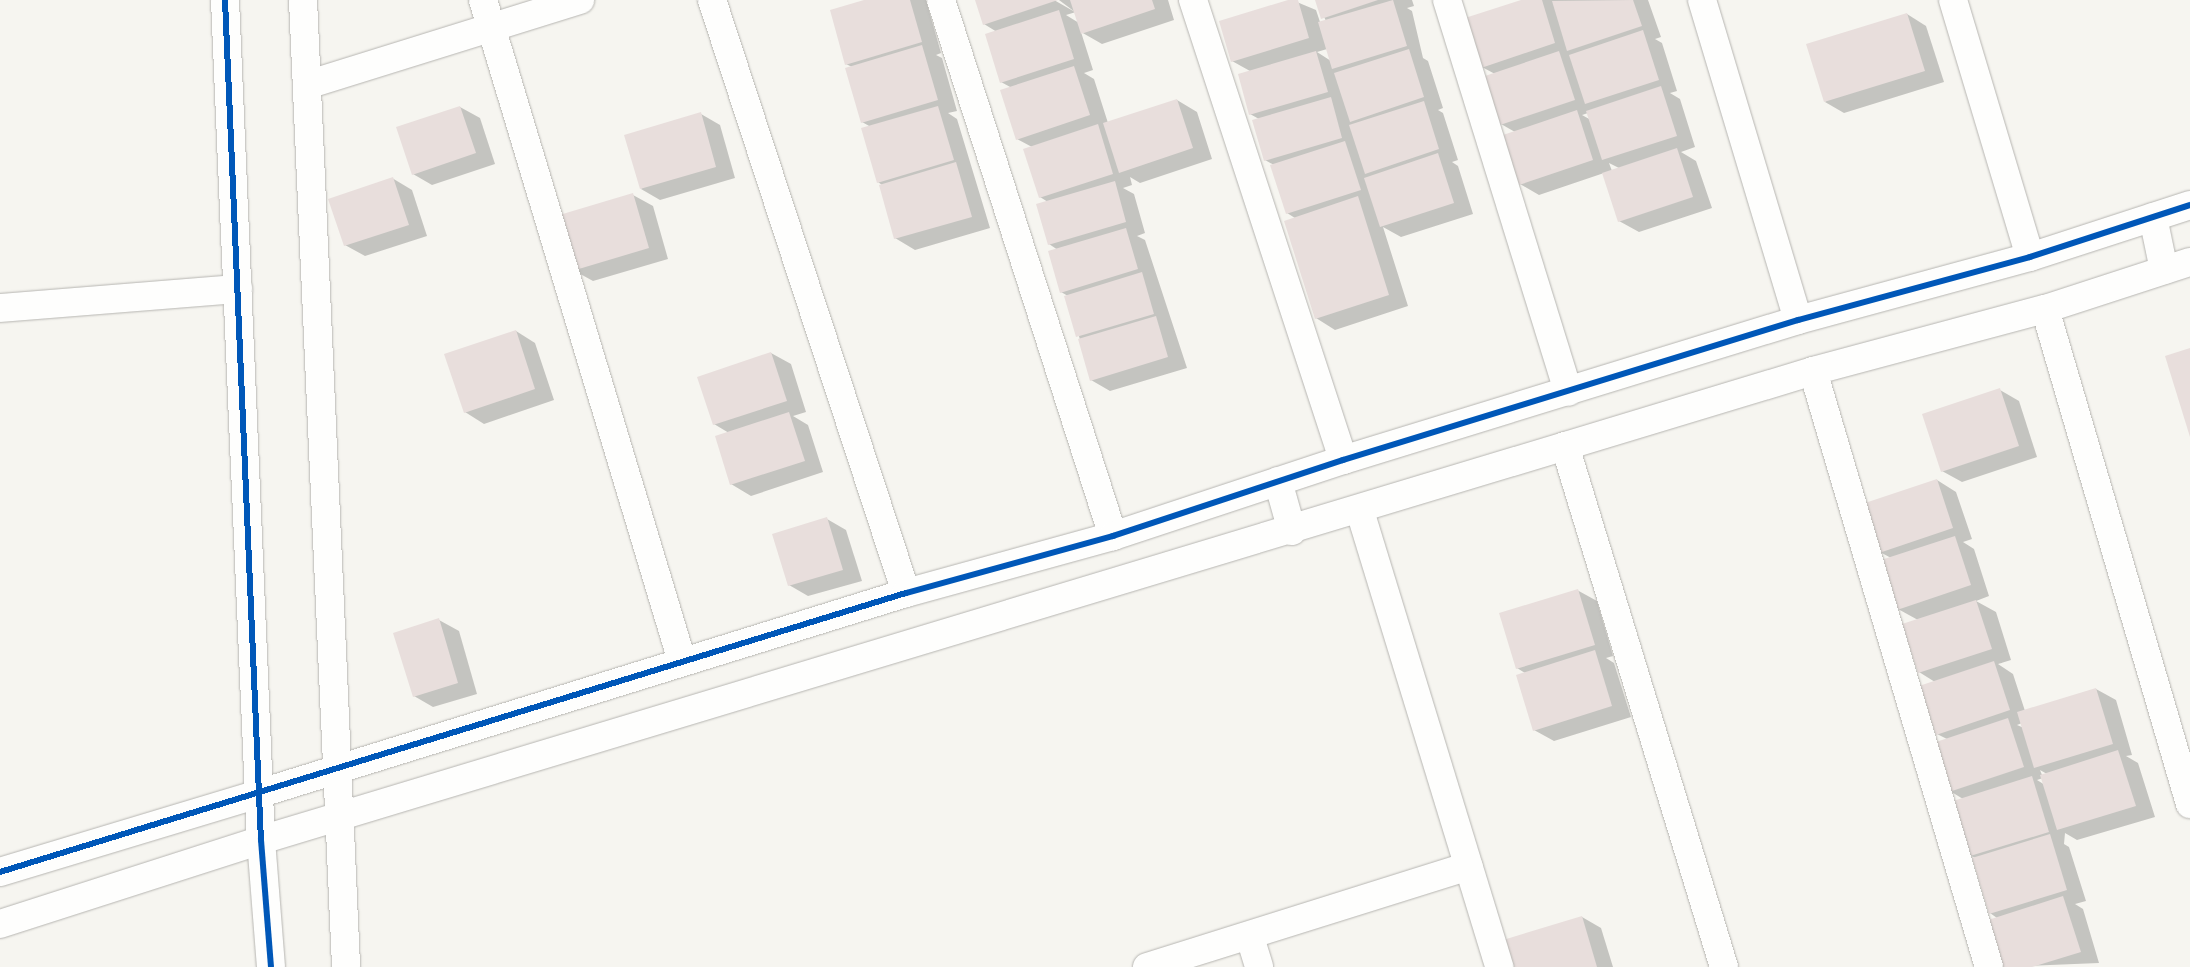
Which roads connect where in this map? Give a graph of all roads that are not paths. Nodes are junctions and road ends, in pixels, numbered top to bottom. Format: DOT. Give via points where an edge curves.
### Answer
graph roads {
  1 [pos="225,0"];
  2 [pos="303,0"];
  3 [pos="484,0"];
  4 [pos="580,0"];
  5 [pos="712,0"];
  6 [pos="941,0"];
  7 [pos="1193,0"];
  8 [pos="1447,0"];
  9 [pos="1702,0"];
  10 [pos="1952,0"];
  11 [pos="492,27"];
  12 [pos="310,84"];
  13 [pos="2190,205"];
  14 [pos="2153,217"];
  15 [pos="2030,257"];
  16 [pos="2190,262"];
  17 [pos="2164,270"];
  18 [pos="238,288"];
  19 [pos="0,308"];
  20 [pos="2045,309"];
  21 [pos="1798,320"];
  22 [pos="1813,371"];
  23 [pos="1568,392"];
  24 [pos="1565,446"];
  25 [pos="1343,460"];
  26 [pos="1278,480"];
  27 [pos="1360,511"];
  28 [pos="1292,531"];
  29 [pos="1113,536"];
  30 [pos="906,593"];
  31 [pos="682,661"];
  32 [pos="337,771"];
  33 [pos="261,793"];
  34 [pos="2190,804"];
  35 [pos="340,818"];
  36 [pos="261,840"];
  37 [pos="1469,866"];
  38 [pos="0,872"];
  39 [pos="0,924"];
  40 [pos="1250,937"];
  41 [pos="271,967"];
  42 [pos="346,967"];
  43 [pos="1146,967"];
  44 [pos="1259,967"];
  45 [pos="1499,967"];
  46 [pos="1724,967"];
  47 [pos="1990,967"];
  1 -- 18 [label="street"];
  2 -- 12 [label="street"];
  3 -- 11 [label="street"];
  4 -- 11 [label="street"];
  5 -- 30 [label="street"];
  6 -- 29 [label="street"];
  7 -- 25 [label="street"];
  8 -- 23 [label="street"];
  9 -- 21 [label="street"];
  10 -- 15 [label="street"];
  11 -- 12 [label="street"];
  11 -- 31 [label="street"];
  12 -- 32 [label="street"];
  13 -- 14 [label="street"];
  14 -- 15 [label="street"];
  14 -- 17 [label="street"];
  15 -- 21 [label="street"];
  16 -- 17 [label="street"];
  17 -- 20 [label="street"];
  18 -- 19 [label="street"];
  18 -- 33 [label="street"];
  20 -- 22 [label="street"];
  20 -- 34 [label="street"];
  21 -- 23 [label="street"];
  22 -- 24 [label="street"];
  22 -- 47 [label="street"];
  23 -- 25 [label="street"];
  24 -- 27 [label="street"];
  24 -- 46 [label="street"];
  25 -- 26 [label="street"];
  26 -- 28 [label="street"];
  26 -- 29 [label="street"];
  27 -- 28 [label="street"];
  27 -- 37 [label="street"];
  28 -- 35 [label="street" via="809,672"];
  29 -- 30 [label="street"];
  30 -- 31 [label="street"];
  31 -- 32 [label="street"];
  32 -- 33 [label="street"];
  32 -- 35 [label="street"];
  33 -- 36 [label="street"];
  33 -- 38 [label="street"];
  35 -- 36 [label="street"];
  35 -- 42 [label="street"];
  36 -- 39 [label="street"];
  36 -- 41 [label="street"];
  37 -- 40 [label="street"];
  37 -- 45 [label="street"];
  40 -- 43 [label="street"];
  40 -- 44 [label="street"];
}
